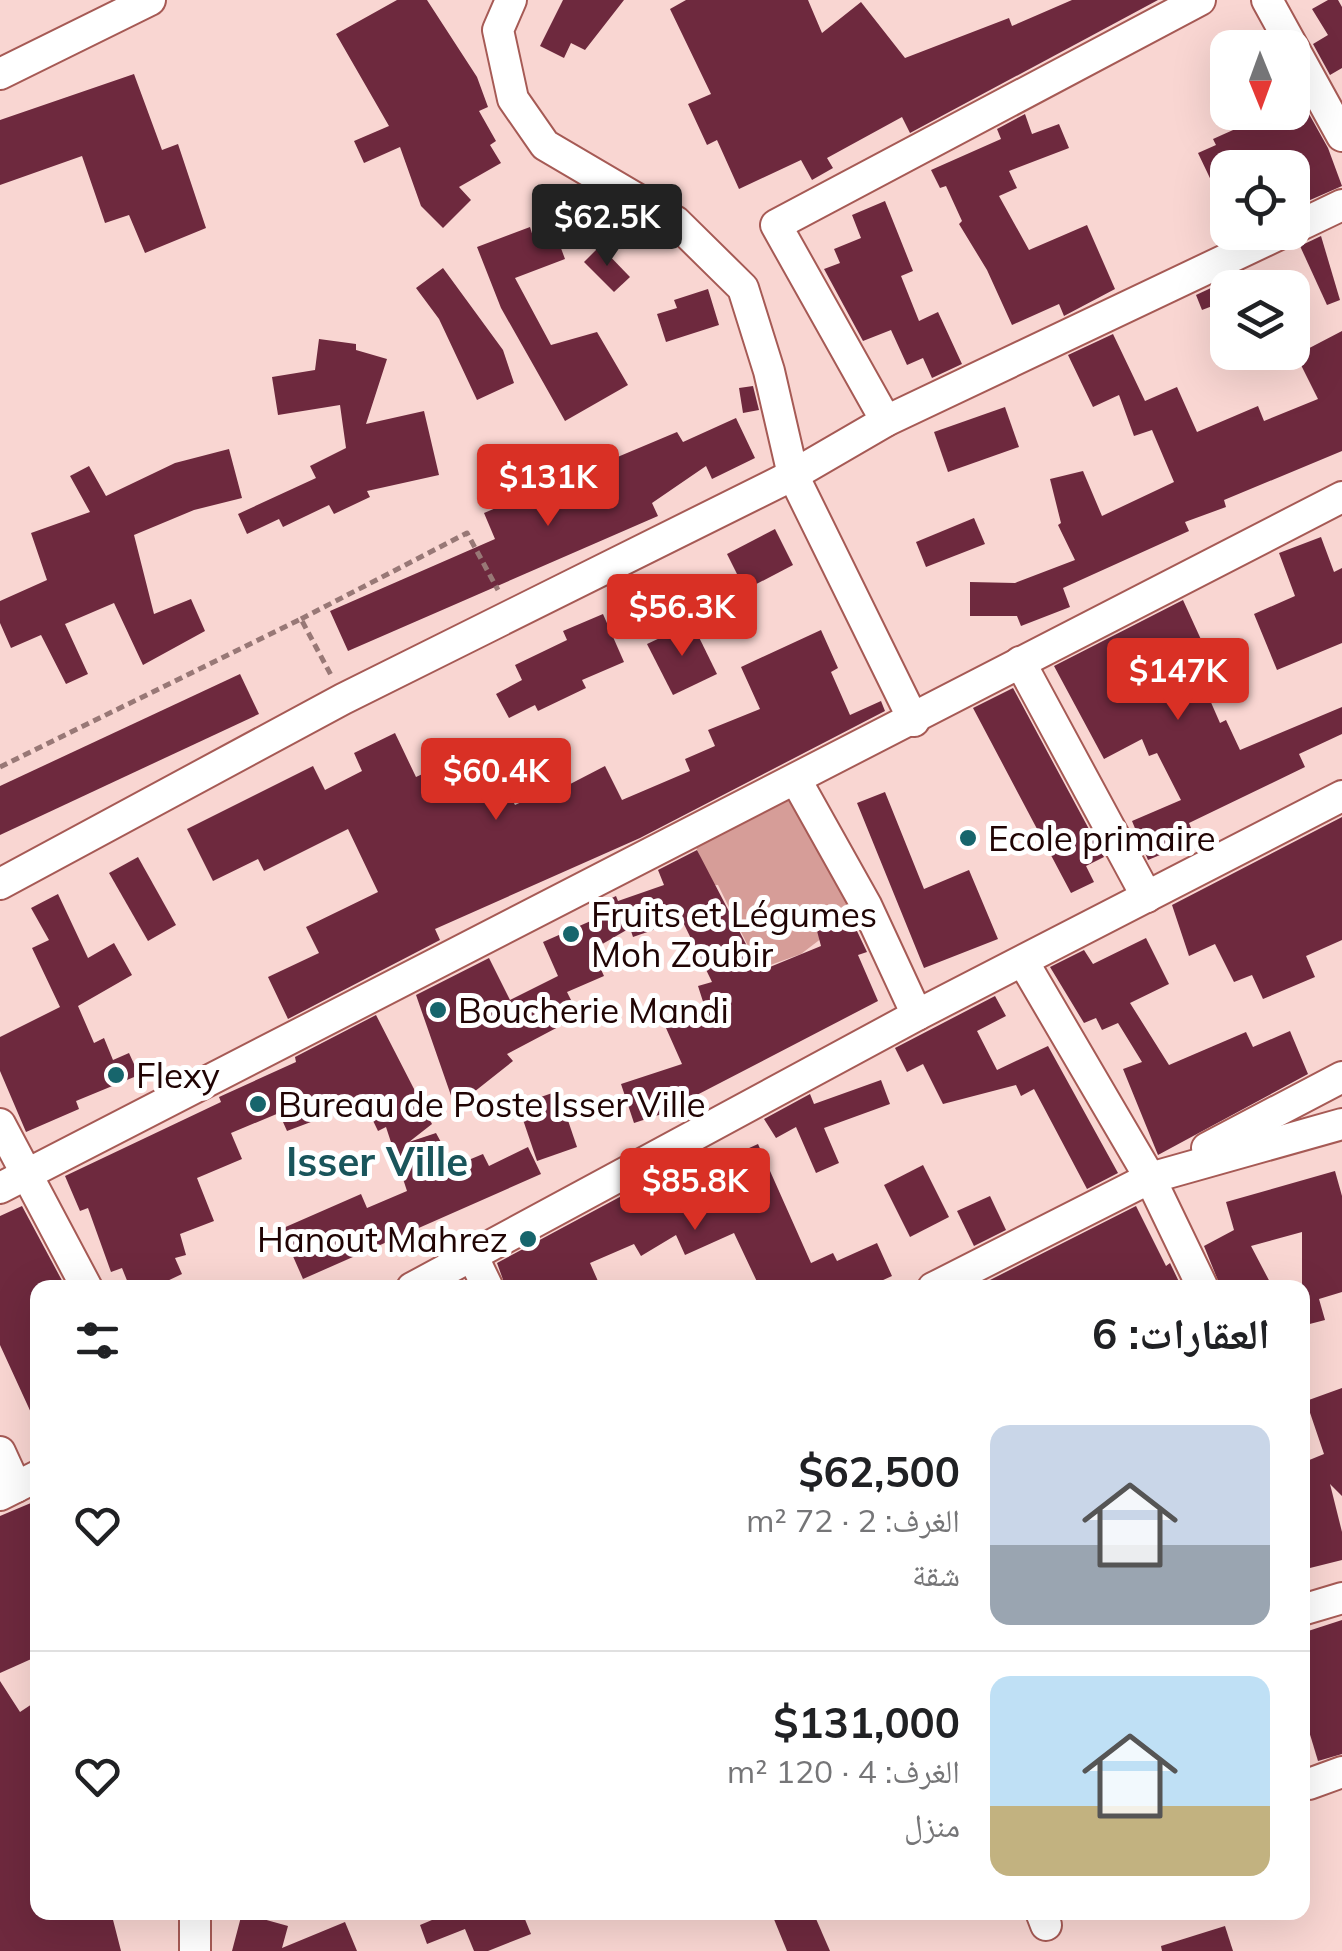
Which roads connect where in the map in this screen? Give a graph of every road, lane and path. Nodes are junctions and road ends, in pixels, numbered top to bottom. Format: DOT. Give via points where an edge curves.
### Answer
graph roads {
  1 [pos="150,0"];
  2 [pos="511,0"];
  3 [pos="1200,0"];
  4 [pos="1267,0"];
  5 [pos="0,74"];
  6 [pos="1342,136"];
  7 [pos="1342,205"];
  8 [pos="1310,220"];
  9 [pos="1246,250"];
  10 [pos="886,421"];
  11 [pos="793,475"];
  12 [pos="1342,497"];
  13 [pos="510,613"];
  14 [pos="301,619"];
  15 [pos="1020,662"];
  16 [pos="343,699"];
  17 [pos="914,721"];
  18 [pos="0,767"];
  19 [pos="796,780"];
  20 [pos="1342,796"];
  21 [pos="0,884"];
  22 [pos="1147,898"];
  23 [pos="1024,963"];
  24 [pos="916,1016"];
  25 [pos="1342,1077"];
  26 [pos="0,1124"];
  27 [pos="1342,1124"];
  28 [pos="1150,1178"];
  29 [pos="13,1181"];
  30 [pos="472,1256"];
  31 [pos="81,1280"];
  32 [pos="427,1280"];
  33 [pos="484,1280"];
  34 [pos="949,1280"];
  35 [pos="1199,1280"];
  36 [pos="0,1452"];
  37 [pos="18,1486"];
  38 [pos="1342,1598"];
  39 [pos="1310,1608"];
  40 [pos="1342,1772"];
  41 [pos="1310,1784"];
  42 [pos="195,1920"];
  43 [pos="195,1951"];
  1 -- 5 [label="street"];
  2 -- 11 [label="street" via="498,30 513,99 544,145 676,222 743,288"];
  3 -- 10 [label="street" via="776,225"];
  4 -- 6 [label="street"];
  7 -- 8 [label="street"];
  9 -- 10 [label="street"];
  10 -- 11 [label="street"];
  11 -- 13 [label="street"];
  11 -- 17 [label="street"];
  12 -- 15 [label="street"];
  13 -- 14 [label="path" via="467,532"];
  13 -- 16 [label="street"];
  14 -- 16 [label="path"];
  14 -- 18 [label="path"];
  15 -- 17 [label="street"];
  15 -- 22 [label="street"];
  16 -- 21 [label="street"];
  17 -- 19 [label="street"];
  19 -- 24 [label="street" via="866,904"];
  19 -- 29 [label="street"];
  20 -- 22 [label="street"];
  22 -- 23 [label="street"];
  23 -- 24 [label="street"];
  23 -- 28 [label="street"];
  24 -- 30 [label="street"];
  25 -- 28 [label="street"];
  26 -- 29 [label="street"];
  27 -- 28 [label="street"];
  28 -- 34 [label="street"];
  28 -- 35 [label="street"];
  29 -- 31 [label="street"];
  30 -- 32 [label="street"];
  30 -- 33 [label="street"];
  36 -- 37 [label="street"];
  38 -- 39 [label="street"];
  40 -- 41 [label="street"];
  42 -- 43 [label="street"];
}
